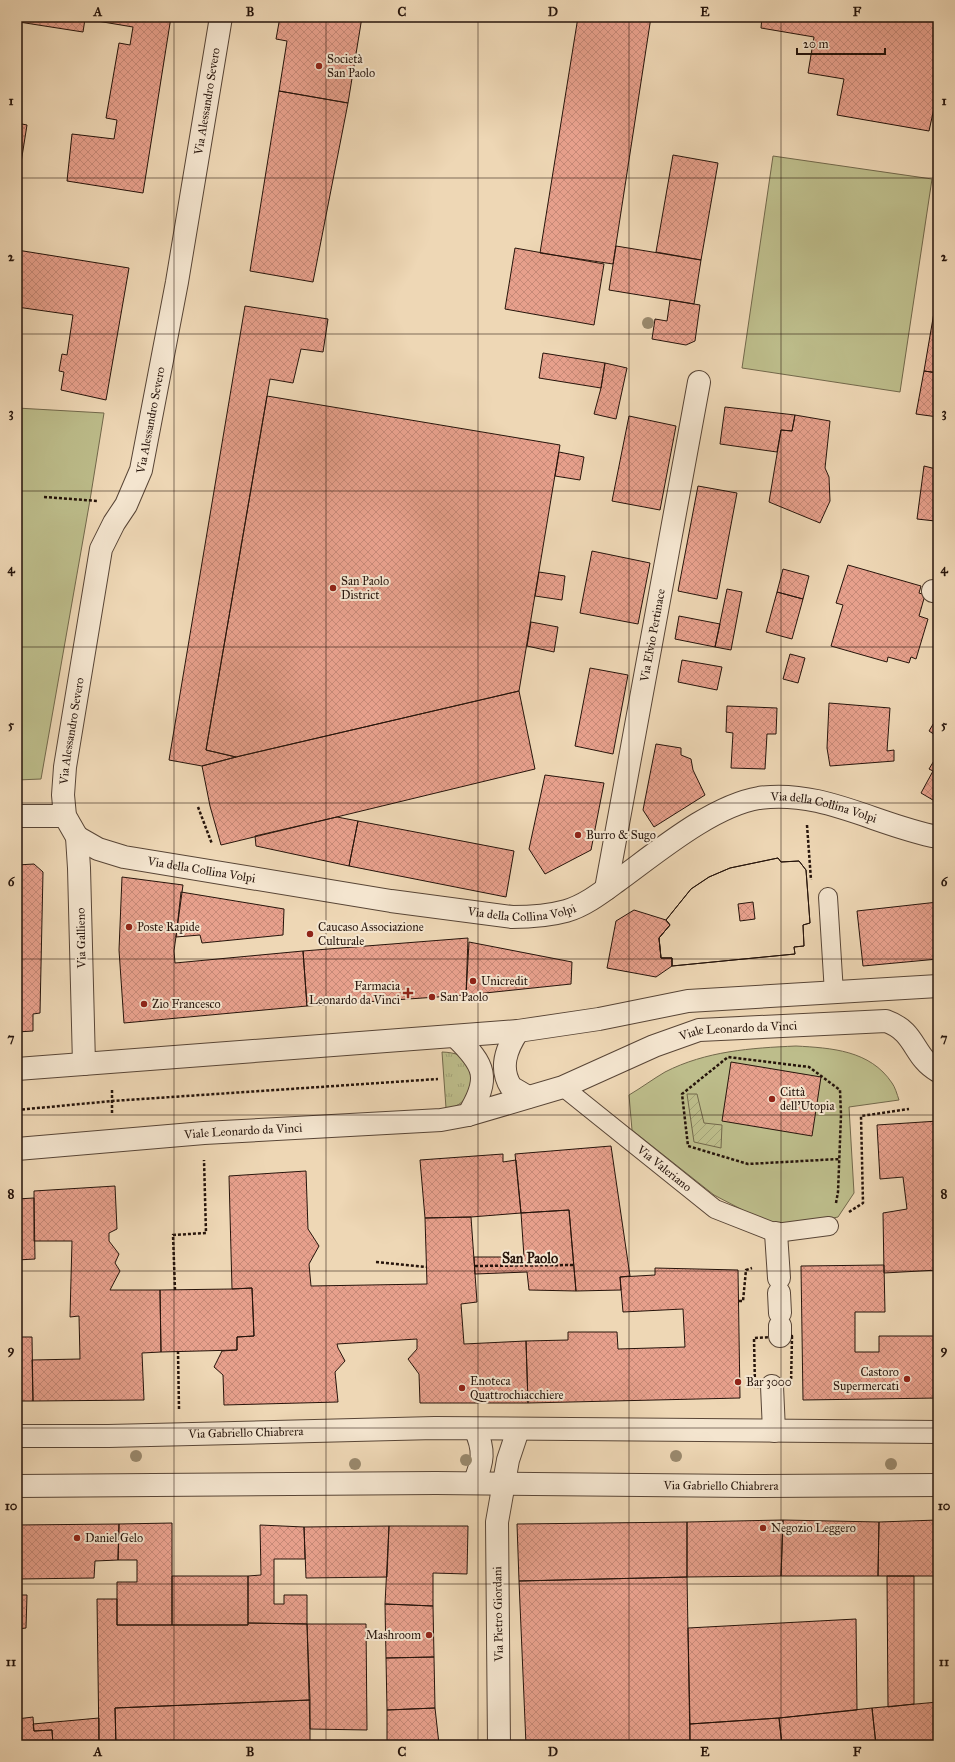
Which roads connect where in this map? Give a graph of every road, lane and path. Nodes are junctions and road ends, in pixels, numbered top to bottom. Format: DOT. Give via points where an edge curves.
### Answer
graph roads {
  1 [pos="221,17"];
  2 [pos="699,382"];
  3 [pos="44,497"];
  4 [pos="126,505"];
  5 [pos="198,807"];
  6 [pos="17,816"];
  7 [pos="65,816"];
  8 [pos="806,823"];
  9 [pos="77,837"];
  10 [pos="938,837"];
  11 [pos="215,851"];
  12 [pos="809,854"];
  13 [pos="606,889"];
  14 [pos="828,897"];
  15 [pos="938,986"];
  16 [pos="834,993"];
  17 [pos="518,1031"];
  18 [pos="456,1037"];
  19 [pos="84,1064"];
  20 [pos="17,1069"];
  21 [pos="938,1071"];
  22 [pos="438,1079"];
  23 [pos="563,1087"];
  24 [pos="112,1090"];
  25 [pos="528,1097"];
  26 [pos="112,1102"];
  27 [pos="909,1109"];
  28 [pos="17,1110"];
  29 [pos="112,1114"];
  30 [pos="468,1115"];
  31 [pos="204,1133"];
  32 [pos="17,1149"];
  33 [pos="839,1159"];
  34 [pos="838,1192"];
  35 [pos="829,1226"];
  36 [pos="776,1233"];
  37 [pos="376,1262"];
  38 [pos="574,1265"];
  39 [pos="475,1266"];
  40 [pos="427,1267"];
  41 [pos="175,1290"];
  42 [pos="780,1309"];
  43 [pos="178,1351"];
  44 [pos="772,1386"];
  45 [pos="474,1429"];
  46 [pos="518,1430"];
  47 [pos="774,1431"];
  48 [pos="938,1432"];
  49 [pos="181,1434"];
  50 [pos="17,1436"];
  51 [pos="474,1483"];
  52 [pos="505,1483"];
  53 [pos="938,1485"];
  54 [pos="17,1486"];
  55 [pos="499,1745"];
  1 -- 4 [label="street, Via Alessandro Severo" via="177,282 141,470"];
  2 -- 13 [label="street, Via Elvio Pertinace"];
  3 -- 4 [label="path"];
  4 -- 7 [label="street, Via Alessandro Severo" via="102,549 65,767"];
  5 -- 11 [label="path"];
  6 -- 7 [label="street"];
  7 -- 9 [label="street, Via Gallieno"];
  8 -- 12 [label="path"];
  9 -- 13 [label="street, Via della Collina Volpi" via="98,849 124,857 391,901 512,917 542,916 567,911"];
  9 -- 19 [label="street, Via Gallieno"];
  10 -- 13 [label="street, Via della Collina Volpi" via="916,833 859,813 804,798 758,798 738,804 684,833"];
  14 -- 16 [label="lane"];
  15 -- 16 [label="street"];
  16 -- 17 [label="street" via="688,1001 599,1019"];
  17 -- 18 [label="street"];
  17 -- 25 [label="street" via="507,1051 504,1068 511,1087"];
  18 -- 19 [label="street"];
  18 -- 30 [label="street" via="474,1054 482,1072 480,1094"];
  19 -- 20 [label="street"];
  21 -- 23 [label="street, Viale Leonardo da Vinci" via="923,1060 905,1032 897,1025 886,1022 776,1026 699,1030 654,1046"];
  22 -- 26 [label="path"];
  23 -- 25 [label="street, Viale Leonardo da Vinci"];
  23 -- 36 [label="lane, Via Valeriano" via="715,1209"];
  24 -- 26 [label="path"];
  25 -- 30 [label="street, Viale Leonardo da Vinci"];
  26 -- 28 [label="path"];
  26 -- 29 [label="path"];
  27 -- 35 [label="path" via="861,1116 863,1203"];
  30 -- 31 [label="street, Viale Leonardo da Vinci" via="441,1120"];
  31 -- 32 [label="street, Viale Leonardo da Vinci"];
  31 -- 41 [label="path" via="206,1233 173,1235"];
  33 -- 33 [label="path" via="840,1090 809,1067 728,1057 682,1094 688,1146 748,1164"];
  33 -- 34 [label="path"];
  35 -- 36 [label="lane, Via Valeriano"];
  36 -- 42 [label="street"];
  37 -- 40 [label="path"];
  38 -- 39 [label="path"];
  43 -- 49 [label="path"];
  44 -- 47 [label="street"];
  45 -- 46 [label="street, Via Gabriello Chiabrera"];
  45 -- 49 [label="street, Via Gabriello Chiabrera"];
  45 -- 51 [label="street" via="481,1441 482,1462"];
  46 -- 47 [label="street, Via Gabriello Chiabrera"];
  46 -- 52 [label="street" via="508,1460"];
  47 -- 48 [label="street, Via Gabriello Chiabrera"];
  49 -- 50 [label="street, Via Gabriello Chiabrera"];
  51 -- 52 [label="street, Via Gabriello Chiabrera"];
  51 -- 54 [label="street, Via Gabriello Chiabrera"];
  52 -- 53 [label="street, Via Gabriello Chiabrera"];
  52 -- 55 [label="street, Via Pietro Giordani" via="497,1522"];
}
